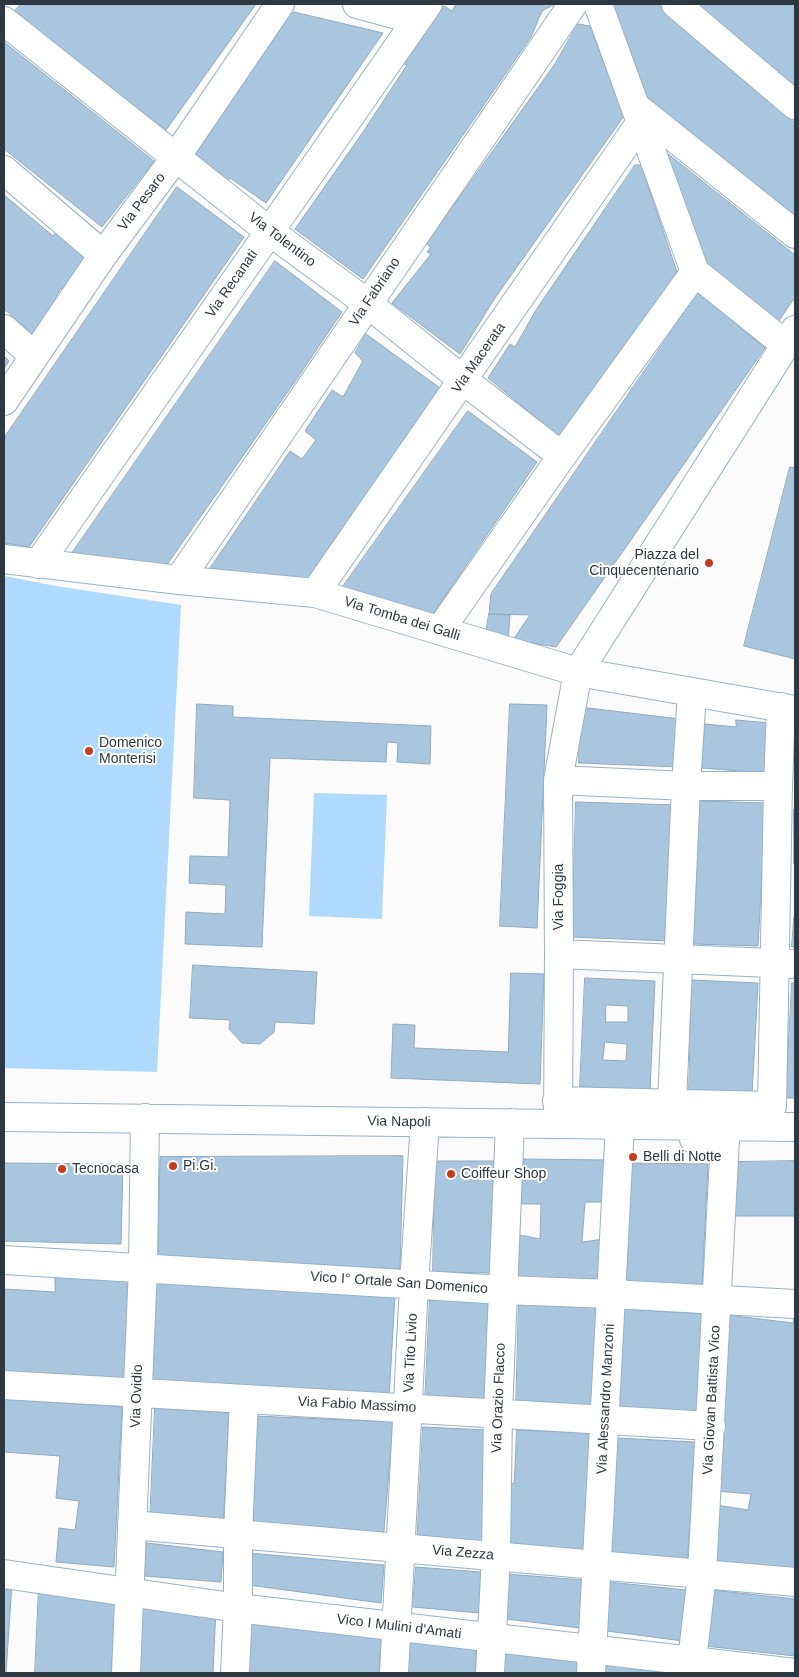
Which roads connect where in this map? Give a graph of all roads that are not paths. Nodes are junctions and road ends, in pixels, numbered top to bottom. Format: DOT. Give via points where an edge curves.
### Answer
graph roads {
  1 [pos="280,4"];
  2 [pos="357,4"];
  3 [pos="573,4"];
  4 [pos="598,4"];
  5 [pos="676,4"];
  6 [pos="422,12"];
  7 [pos="4,21"];
  8 [pos="795,105"];
  9 [pos="638,115"];
  10 [pos="176,157"];
  11 [pos="4,170"];
  12 [pos="269,231"];
  13 [pos="795,234"];
  14 [pos="103,255"];
  15 [pos="696,272"];
  16 [pos="368,303"];
  17 [pos="4,329"];
  18 [pos="791,337"];
  19 [pos="34,356"];
  20 [pos="463,380"];
  21 [pos="4,401"];
  22 [pos="562,456"];
  23 [pos="4,559"];
  24 [pos="38,564"];
  25 [pos="179,580"];
  26 [pos="315,593"];
  27 [pos="440,630"];
  28 [pos="578,672"];
  29 [pos="692,692"];
  30 [pos="788,709"];
  31 [pos="558,780"];
  32 [pos="686,786"];
  33 [pos="778,786"];
  34 [pos="559,954"];
  35 [pos="679,958"];
  36 [pos="785,963"];
  37 [pos="672,1103"];
  38 [pos="558,1113"];
  39 [pos="4,1116"];
  40 [pos="145,1118"];
  41 [pos="425,1122"];
  42 [pos="510,1123"];
  43 [pos="795,1127"];
  44 [pos="620,1131"];
  45 [pos="725,1139"];
  46 [pos="4,1260"];
  47 [pos="143,1267"];
  48 [pos="414,1284"];
  49 [pos="504,1290"];
  50 [pos="612,1294"];
  51 [pos="717,1300"];
  52 [pos="795,1304"];
  53 [pos="4,1384"];
  54 [pos="138,1392"];
  55 [pos="244,1398"];
  56 [pos="408,1408"];
  57 [pos="498,1413"];
  58 [pos="604,1419"];
  59 [pos="711,1426"];
  60 [pos="132,1525"];
  61 [pos="238,1534"];
  62 [pos="401,1548"];
  63 [pos="496,1556"];
  64 [pos="598,1565"];
  65 [pos="4,1574"];
  66 [pos="702,1574"];
  67 [pos="795,1582"];
  68 [pos="128,1591"];
  69 [pos="238,1608"];
  70 [pos="396,1626"];
  71 [pos="492,1638"];
  72 [pos="592,1661"];
  73 [pos="692,1661"];
  74 [pos="756,1671"];
  75 [pos="126,1673"];
  76 [pos="235,1673"];
  77 [pos="394,1673"];
  78 [pos="490,1673"];
  79 [pos="795,1673"];
  1 -- 10 [label="street, Via Pesaro"];
  2 -- 6 [label="street"];
  3 -- 16 [label="street, Via Fabriano"];
  4 -- 9 [label="street"];
  5 -- 8 [label="street"];
  6 -- 12 [label="street, Via Recanati"];
  7 -- 10 [label="street, Via Tolentino"];
  9 -- 13 [label="street"];
  9 -- 15 [label="street"];
  9 -- 20 [label="street, Via Macerata"];
  10 -- 12 [label="street, Via Tolentino"];
  10 -- 14 [label="street, Via Pesaro"];
  11 -- 14 [label="street"];
  12 -- 16 [label="street, Via Tolentino"];
  12 -- 24 [label="street, Via Recanati"];
  14 -- 19 [label="street, Via Pesaro"];
  15 -- 18 [label="street"];
  15 -- 22 [label="street"];
  16 -- 20 [label="street, Via Tolentino"];
  16 -- 25 [label="street, Via Fabriano"];
  17 -- 19 [label="street"];
  18 -- 28 [label="street"];
  19 -- 21 [label="street, Via Pesaro"];
  20 -- 22 [label="street, Via Tolentino"];
  20 -- 26 [label="street, Via Macerata"];
  22 -- 27 [label="street"];
  23 -- 24 [label="street, Via Tomba dei Galli"];
  24 -- 25 [label="street, Via Tomba dei Galli"];
  25 -- 26 [label="street, Via Tomba dei Galli"];
  26 -- 27 [label="street, Via Tomba dei Galli"];
  27 -- 28 [label="street, Via Tomba dei Galli"];
  28 -- 29 [label="street, Via Tomba dei Galli"];
  28 -- 31 [label="street, Via Foggia"];
  29 -- 30 [label="street, Via Tomba dei Galli"];
  29 -- 32 [label="street"];
  30 -- 33 [label="street"];
  31 -- 32 [label="street"];
  31 -- 34 [label="street, Via Foggia"];
  32 -- 33 [label="street"];
  32 -- 35 [label="street"];
  33 -- 36 [label="street"];
  34 -- 35 [label="street"];
  34 -- 38 [label="street, Via Foggia"];
  35 -- 36 [label="street"];
  35 -- 37 [label="street"];
  36 -- 37 [label="street, Via Napoli" via="772,1106"];
  37 -- 38 [label="street, Via Napoli"];
  38 -- 42 [label="street, Via Napoli"];
  38 -- 44 [label="street, Via Napoli"];
  39 -- 40 [label="street, Via Napoli"];
  40 -- 41 [label="street, Via Napoli"];
  40 -- 47 [label="street, Via Ovidio"];
  41 -- 42 [label="street, Via Napoli"];
  41 -- 48 [label="street, Via Tito Livio"];
  42 -- 49 [label="street, Via Orazio Flacco"];
  43 -- 44 [label="street, Via Napoli"];
  44 -- 45 [label="street, Via Napoli"];
  44 -- 50 [label="street, Via Alessandro Manzoni"];
  45 -- 51 [label="street, Via Giovan Battista Vico"];
  46 -- 47 [label="street, Vico I° Ortale San Domenico"];
  47 -- 48 [label="street, Vico I° Ortale San Domenico"];
  47 -- 54 [label="street, Via Ovidio"];
  48 -- 49 [label="street, Vico I° Ortale San Domenico"];
  48 -- 56 [label="street, Via Tito Livio"];
  49 -- 50 [label="street, Vico I° Ortale San Domenico"];
  49 -- 57 [label="street, Via Orazio Flacco"];
  50 -- 51 [label="street, Vico I° Ortale San Domenico"];
  50 -- 58 [label="street, Via Alessandro Manzoni"];
  51 -- 52 [label="street, Vico I° Ortale San Domenico"];
  51 -- 59 [label="street, Via Giovan Battista Vico"];
  53 -- 54 [label="street, Via Fabio Massimo"];
  54 -- 55 [label="street, Via Fabio Massimo"];
  54 -- 60 [label="street, Via Ovidio"];
  55 -- 56 [label="street, Via Fabio Massimo"];
  55 -- 61 [label="street"];
  56 -- 57 [label="street, Via Fabio Massimo"];
  56 -- 62 [label="street, Via Tito Livio"];
  57 -- 58 [label="street, Via Fabio Massimo"];
  57 -- 63 [label="street, Via Orazio Flacco"];
  58 -- 59 [label="street, Via Fabio Massimo"];
  58 -- 64 [label="street, Via Alessandro Manzoni"];
  59 -- 66 [label="street, Via Giovan Battista Vico"];
  60 -- 61 [label="street, Via Zezza"];
  60 -- 68 [label="street, Via Ovidio"];
  61 -- 62 [label="street, Via Zezza"];
  61 -- 69 [label="street"];
  62 -- 63 [label="street, Via Zezza"];
  62 -- 70 [label="street, Via Tito Livio"];
  63 -- 64 [label="street, Via Zezza"];
  63 -- 71 [label="street, Via Orazio Flacco"];
  64 -- 66 [label="street, Via Zezza"];
  64 -- 72 [label="street, Via Alessandro Manzoni"];
  65 -- 68 [label="street, Vico I Mulini d'Amati"];
  66 -- 67 [label="street, Via Zezza"];
  66 -- 73 [label="street, Via Giovan Battista Vico"];
  68 -- 69 [label="street, Vico I Mulini d'Amati"];
  68 -- 75 [label="street, Via Ovidio"];
  69 -- 70 [label="street, Vico I Mulini d'Amati"];
  69 -- 76 [label="street"];
  70 -- 71 [label="street, Vico I Mulini d'Amati"];
  70 -- 77 [label="street, Via Tito Livio"];
  71 -- 72 [label="street, Vico I Mulini d'Amati"];
  71 -- 78 [label="street, Via Orazio Flacco"];
  72 -- 73 [label="street, Vico I Mulini d'Amati"];
  73 -- 74 [label="street, Vico I Mulini d'Amati"];
  74 -- 79 [label="street, Vico I Mulini d'Amati"];
}
